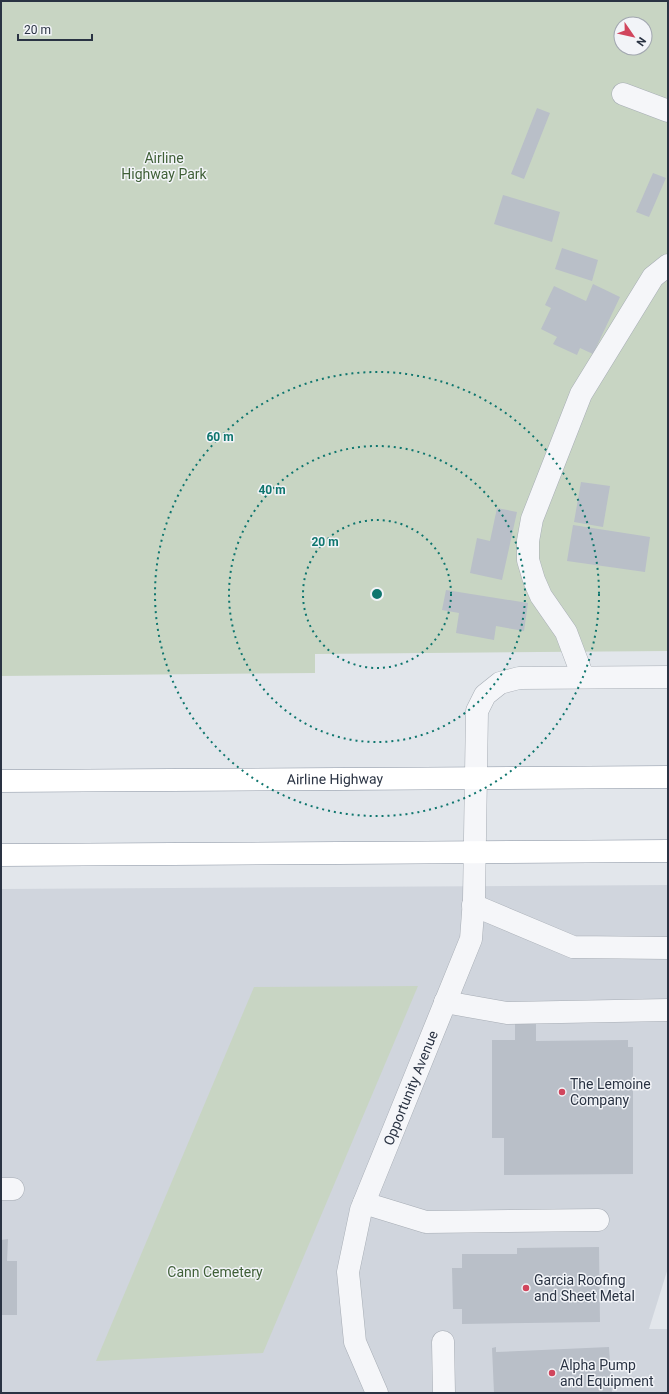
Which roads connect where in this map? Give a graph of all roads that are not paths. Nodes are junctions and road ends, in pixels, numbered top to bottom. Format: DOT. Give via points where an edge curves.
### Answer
graph roads {
  1 [pos="623,94"];
  2 [pos="668,111"];
  3 [pos="668,265"];
  4 [pos="583,677"];
  5 [pos="668,677"];
  6 [pos="668,778"];
  7 [pos="476,779"];
  8 [pos="1,782"];
  9 [pos="668,851"];
  10 [pos="474,853"];
  11 [pos="1,855"];
  12 [pos="473,905"];
  13 [pos="668,948"];
  14 [pos="445,1002"];
  15 [pos="668,1010"];
  16 [pos="364,1204"];
  17 [pos="598,1220"];
  18 [pos="443,1342"];
  19 [pos="377,1393"];
  20 [pos="444,1393"];
  1 -- 2 [label="street"];
  3 -- 4 [label="street" via="653,278 580,394 532,519 528,560 541,596 566,632"];
  4 -- 5 [label="street, Opportunity Avenue"];
  4 -- 7 [label="street, Opportunity Avenue" via="519,678 500,683 486,695 477,711"];
  6 -- 7 [label="highway, Airline Highway"];
  7 -- 8 [label="highway, Airline Highway"];
  7 -- 10 [label="street, Opportunity Avenue"];
  9 -- 10 [label="highway"];
  10 -- 11 [label="highway"];
  10 -- 12 [label="street, Opportunity Avenue"];
  12 -- 13 [label="street" via="572,948"];
  12 -- 14 [label="street, Opportunity Avenue" via="471,939"];
  14 -- 15 [label="street" via="507,1013"];
  14 -- 16 [label="street, Opportunity Avenue"];
  16 -- 17 [label="street" via="426,1222"];
  16 -- 19 [label="street, Opportunity Avenue" via="348,1272 355,1342"];
  18 -- 20 [label="street"];
}
